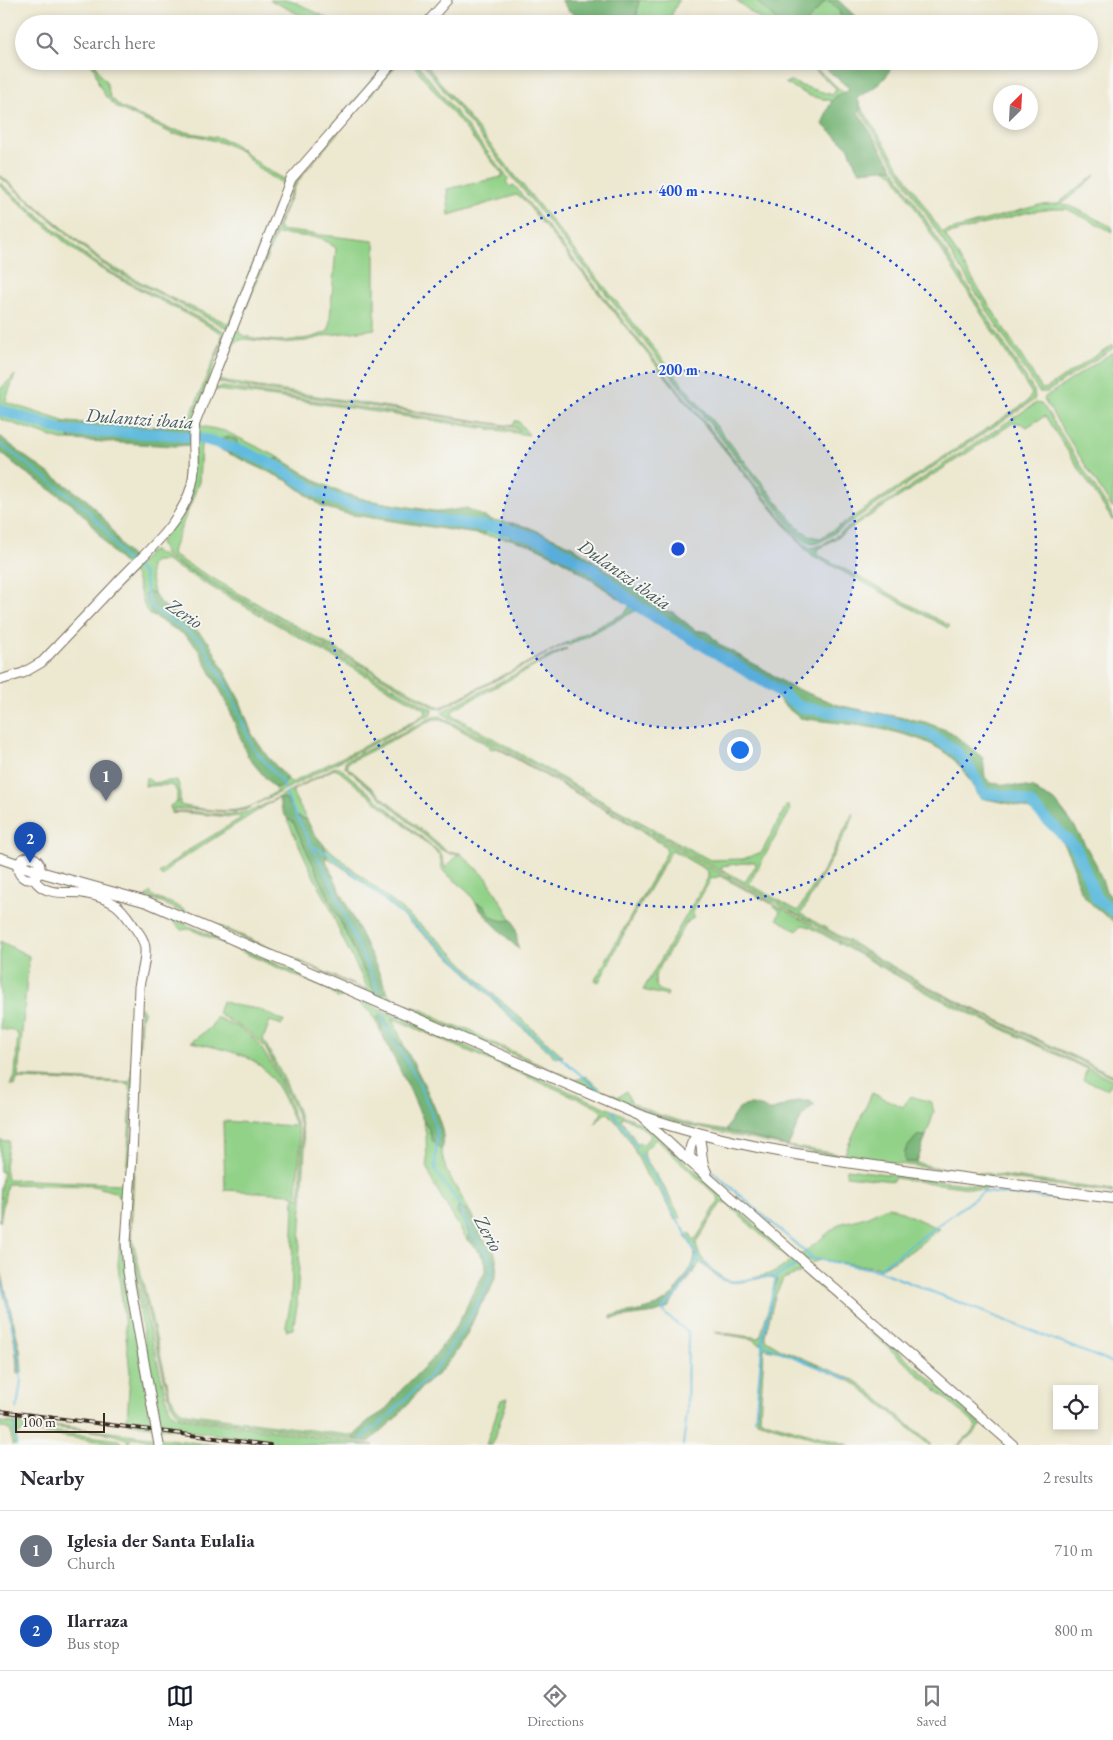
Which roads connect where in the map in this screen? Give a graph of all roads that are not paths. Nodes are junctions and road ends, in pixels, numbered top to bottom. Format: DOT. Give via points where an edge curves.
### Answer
graph roads {
  1 [pos="447,0"];
  2 [pos="434,15"];
  3 [pos="386,70"];
  4 [pos="0,680"];
  5 [pos="0,858"];
  6 [pos="37,875"];
  7 [pos="639,1115"];
  8 [pos="698,1134"];
  9 [pos="716,1138"];
  10 [pos="696,1158"];
  11 [pos="1113,1198"];
  12 [pos="159,1445"];
  13 [pos="1013,1445"];
  1 -- 2 [label="street"];
  3 -- 4 [label="street" via="291,179 195,423 194,472 186,500 170,526 42,662"];
  5 -- 6 [label="main road"];
  6 -- 7 [label="main road" via="146,902"];
  6 -- 12 [label="street, bridge" via="40,886 52,892 83,893 111,902 128,918 145,944 139,987 126,1243 128,1272"];
  7 -- 8 [label="main road"];
  7 -- 10 [label="street"];
  8 -- 9 [label="main road"];
  8 -- 10 [label="street"];
  8 -- 10 [label="street" via="691,1142 689,1152"];
  9 -- 10 [label="street"];
  9 -- 11 [label="main road" via="832,1160"];
  10 -- 13 [label="street" via="712,1180"];
}
